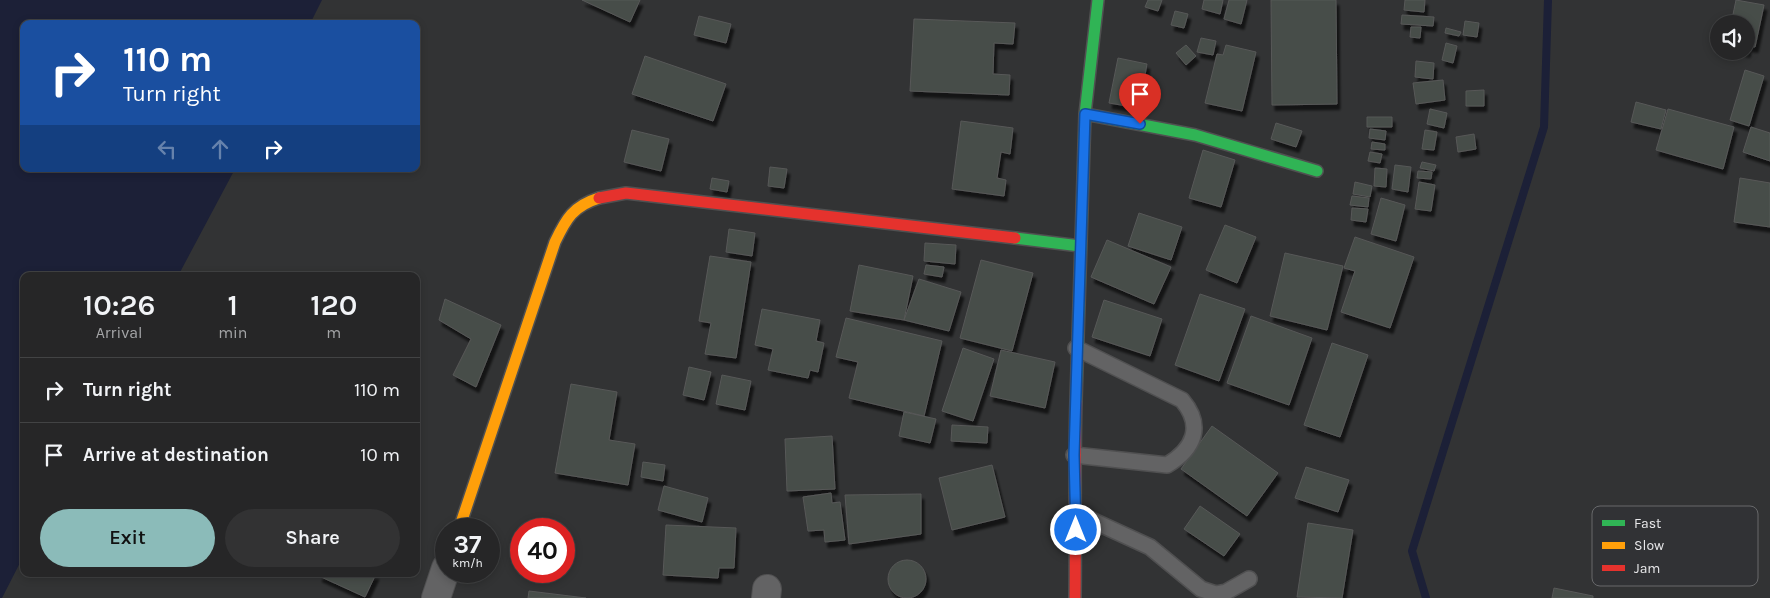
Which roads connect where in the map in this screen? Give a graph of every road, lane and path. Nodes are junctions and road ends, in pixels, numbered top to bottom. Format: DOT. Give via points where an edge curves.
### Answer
graph roads {
  1 [pos="1098,0"];
  2 [pos="1085,114"];
  3 [pos="1316,171"];
  4 [pos="1080,246"];
  5 [pos="1076,348"];
  6 [pos="1074,455"];
  7 [pos="1076,513"];
  8 [pos="463,518"];
  9 [pos="1249,579"];
  10 [pos="441,583"];
  11 [pos="436,598"];
  12 [pos="1075,598"];
  1 -- 2 [label="street"];
  2 -- 3 [label="street" via="1195,135"];
  2 -- 4 [label="street"];
  4 -- 5 [label="street"];
  4 -- 8 [label="street" via="626,193 603,196 568,217 555,242"];
  5 -- 6 [label="street"];
  5 -- 6 [label="lane" via="1182,400 1193,416 1194,434 1183,453 1167,465"];
  6 -- 7 [label="street"];
  7 -- 9 [label="lane" via="1150,547 1201,589 1216,594 1226,592"];
  7 -- 12 [label="street"];
  10 -- 11 [label="street"];
}
